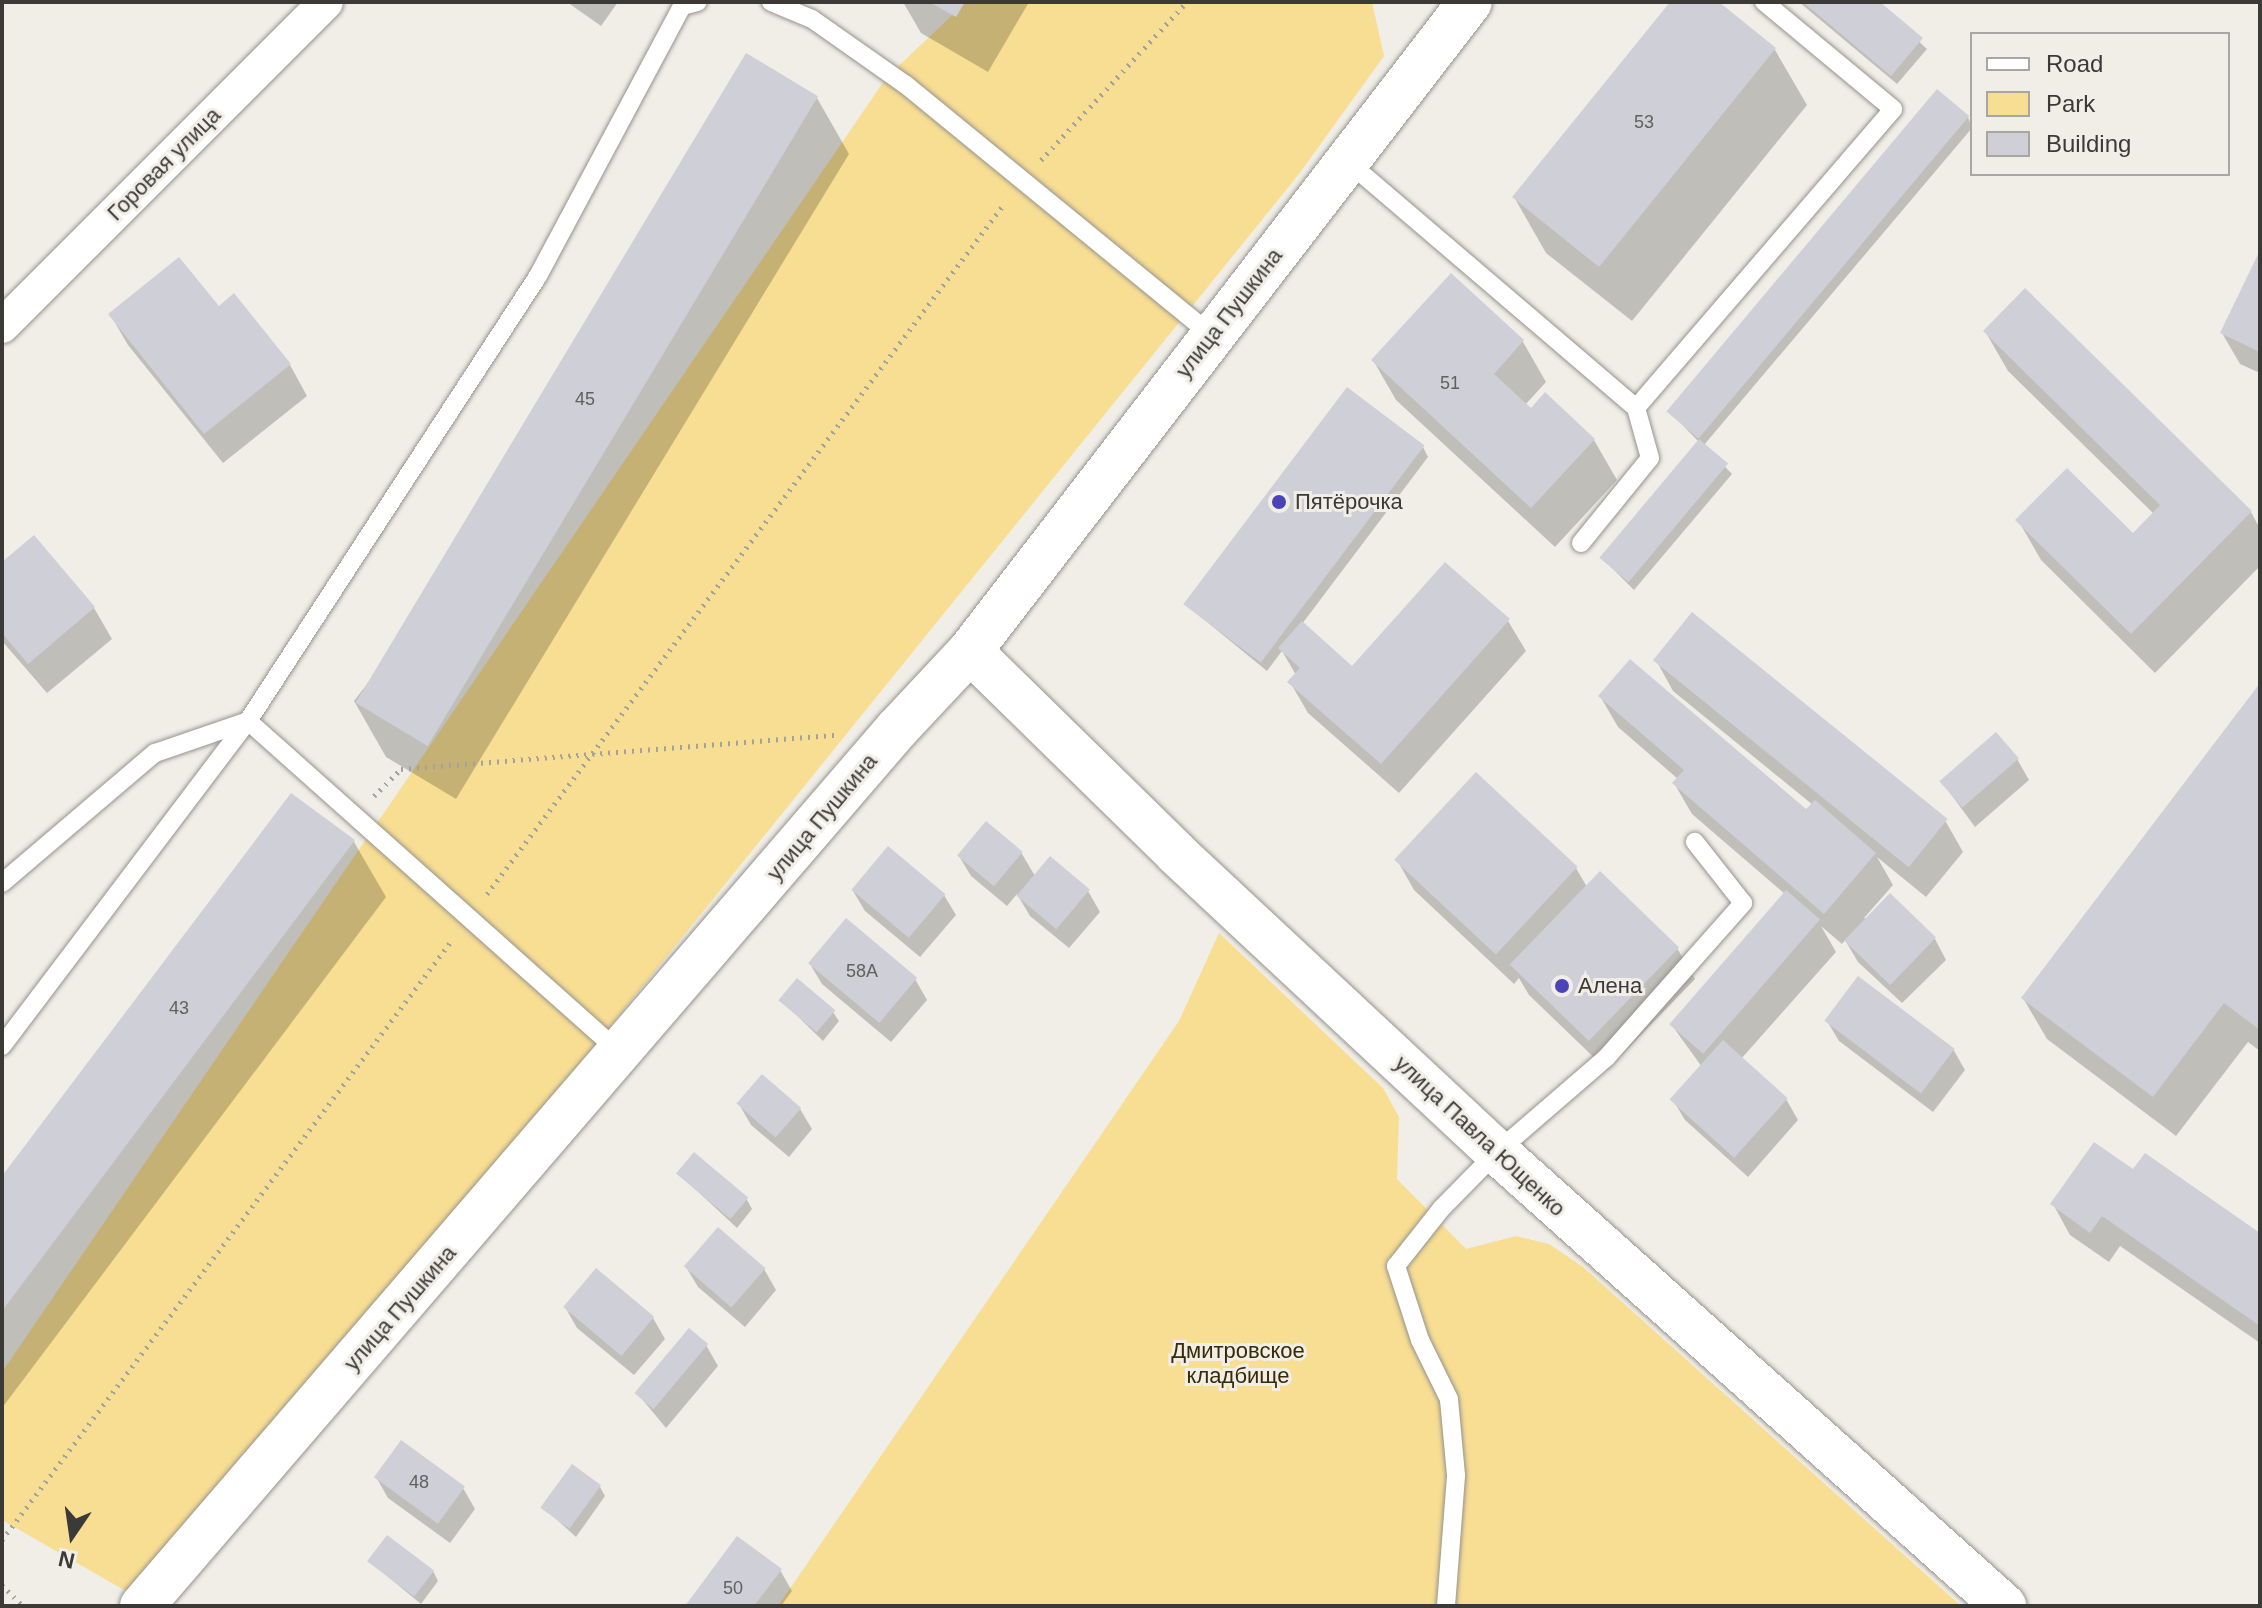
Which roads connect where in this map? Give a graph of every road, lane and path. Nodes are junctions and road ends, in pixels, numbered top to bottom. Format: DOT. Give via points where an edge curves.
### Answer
graph roads {
  1 [pos="326,2"];
  2 [pos="698,2"];
  3 [pos="771,2"];
  4 [pos="1187,2"];
  5 [pos="1470,2"];
  6 [pos="1764,2"];
  7 [pos="815,11"];
  8 [pos="1347,161"];
  9 [pos="1022,181"];
  10 [pos="2,326"];
  11 [pos="1211,335"];
  12 [pos="1636,408"];
  13 [pos="1581,543"];
  14 [pos="970,651"];
  15 [pos="248,721"];
  16 [pos="897,729"];
  17 [pos="590,756"];
  18 [pos="354,816"];
  19 [pos="1695,842"];
  20 [pos="2,883"];
  21 [pos="468,920"];
  22 [pos="2,1046"];
  23 [pos="621,1053"];
  24 [pos="1497,1152"];
  25 [pos="2,1540"];
  26 [pos="2,1585"];
  27 [pos="23,1606"];
  28 [pos="142,1606"];
  29 [pos="1446,1606"];
  30 [pos="2004,1606"];
  1 -- 10 [label="street, Горовая улица"];
  2 -- 15 [label="lane" via="682,6 538,276"];
  3 -- 7 [label="lane"];
  4 -- 9 [label="path"];
  5 -- 8 [label="street, улица Пушкина"];
  6 -- 12 [label="lane" via="1893,109"];
  7 -- 9 [label="lane"];
  8 -- 11 [label="street, улица Пушкина"];
  8 -- 12 [label="lane"];
  9 -- 11 [label="lane"];
  9 -- 17 [label="path"];
  11 -- 14 [label="street, улица Пушкина"];
  12 -- 13 [label="lane" via="1650,458"];
  14 -- 16 [label="street, улица Пушкина"];
  14 -- 24 [label="street, улица Павла Ющенко" via="1177,854"];
  15 -- 18 [label="lane"];
  15 -- 20 [label="lane" via="155,753"];
  15 -- 22 [label="lane"];
  16 -- 17 [label="path"];
  16 -- 23 [label="street, улица Пушкина"];
  17 -- 18 [label="path" via="401,769"];
  17 -- 21 [label="path"];
  18 -- 21 [label="lane"];
  19 -- 24 [label="lane" via="1743,903 1606,1058"];
  21 -- 23 [label="lane"];
  21 -- 25 [label="path"];
  23 -- 28 [label="street, улица Пушкина"];
  24 -- 29 [label="lane" via="1441,1209 1396,1266 1420,1340 1449,1399 1456,1475"];
  24 -- 30 [label="street, улица Павла Ющенко"];
  26 -- 27 [label="path"];
}
